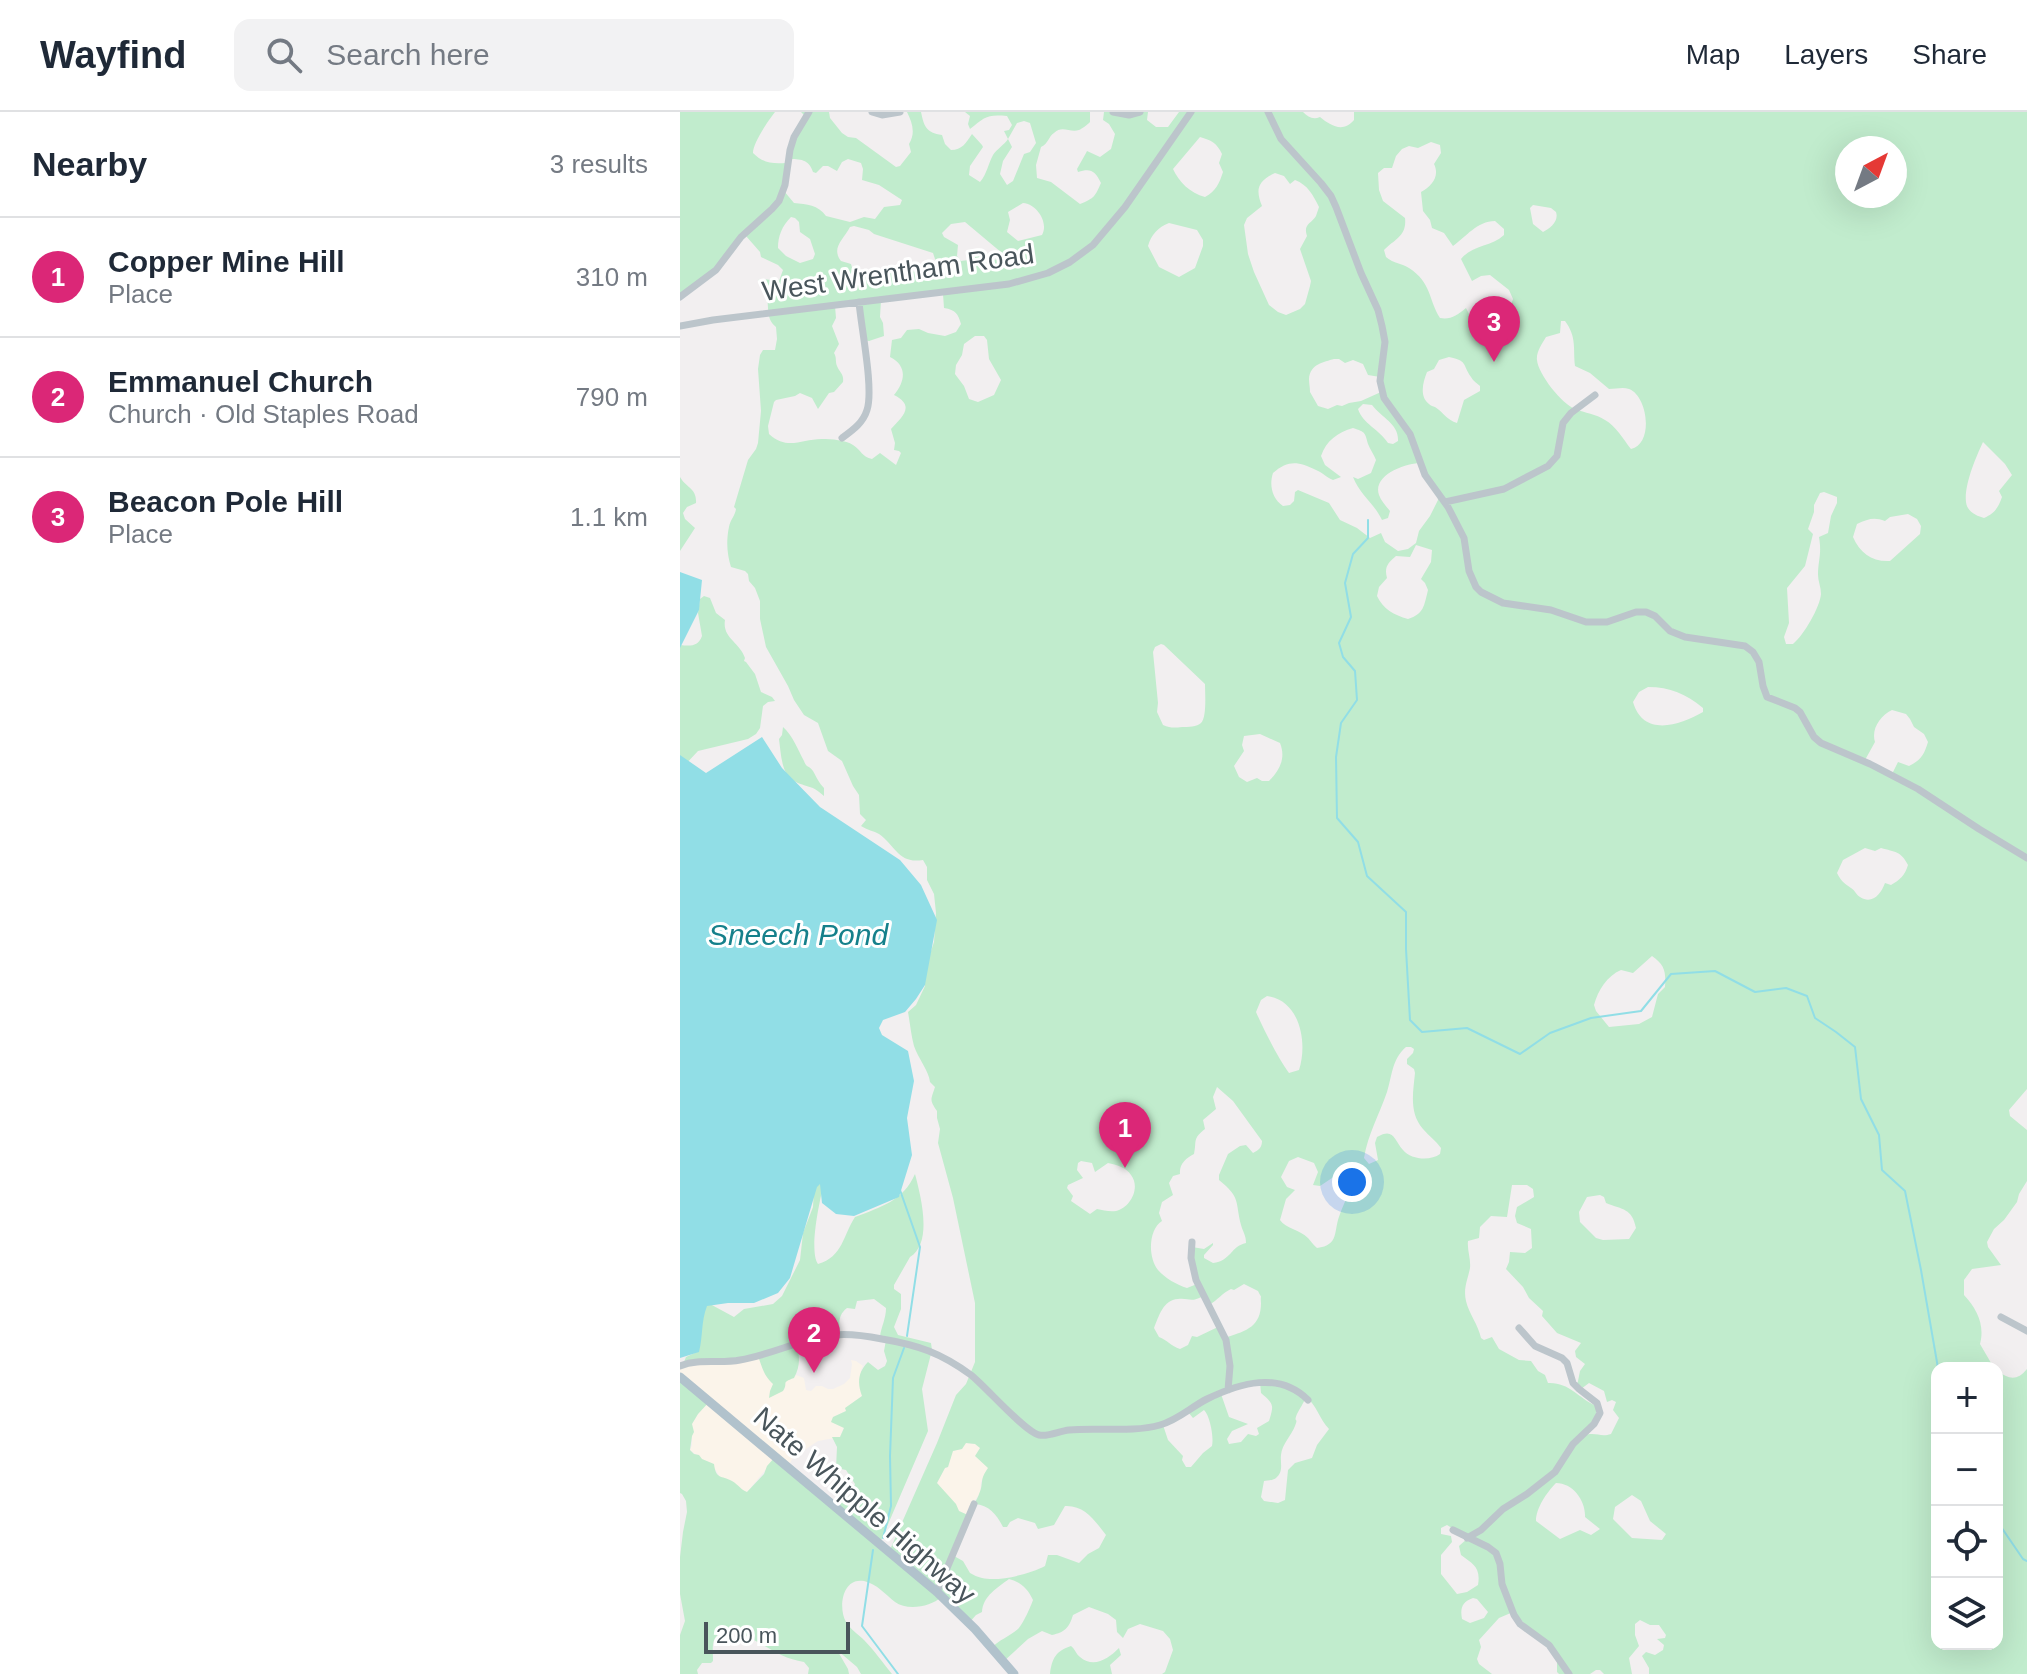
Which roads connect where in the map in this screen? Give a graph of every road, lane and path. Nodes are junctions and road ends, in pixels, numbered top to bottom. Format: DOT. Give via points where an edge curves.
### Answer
graph roads {
  1 [pos="809,112"];
  2 [pos="872,112"];
  3 [pos="900,112"];
  4 [pos="1113,112"];
  5 [pos="1140,112"];
  6 [pos="1191,112"];
  7 [pos="1268,112"];
  8 [pos="680,297"];
  9 [pos="859,302"];
  10 [pos="680,326"];
  11 [pos="1595,395"];
  12 [pos="842,438"];
  13 [pos="1445,502"];
  14 [pos="2027,858"];
  15 [pos="1192,1242"];
  16 [pos="2001,1317"];
  17 [pos="1519,1328"];
  18 [pos="2027,1331"];
  19 [pos="680,1366"];
  20 [pos="680,1377"];
  21 [pos="1228,1390"];
  22 [pos="1308,1400"];
  23 [pos="974,1504"];
  24 [pos="1453,1530"];
  25 [pos="1467,1538"];
  26 [pos="937,1592"];
  27 [pos="1014,1674"];
  28 [pos="1569,1674"];
  1 -- 8 [label="street" via="794,137 779,201 716,270"];
  2 -- 3 [label="street"];
  4 -- 5 [label="street"];
  6 -- 9 [label="street, West Wrentham Road" via="1114,221 1093,245 1059,268 1009,284"];
  7 -- 13 [label="street" via="1281,139 1336,207 1378,310 1385,342 1380,381 1384,398 1407,429 1425,475"];
  9 -- 10 [label="street, West Wrentham Road"];
  9 -- 12 [label="street" via="868,404 858,425"];
  11 -- 13 [label="street" via="1567,417 1557,456 1548,466 1492,493"];
  13 -- 14 [label="street" via="1464,538 1470,576 1481,592 1503,603 1586,622 1646,612 1685,637 1745,646 1759,662 1767,697 1800,712 1817,741 1918,789"];
  15 -- 21 [label="street" via="1196,1280 1225,1334"];
  16 -- 18 [label="street"];
  17 -- 25 [label="street" via="1535,1346 1567,1363 1573,1383 1597,1403 1600,1413 1555,1472"];
  19 -- 21 [label="street" via="739,1361 834,1335 907,1343 959,1367 1039,1435 1155,1427"];
  20 -- 26 [label="main road, Nate Whipple Highway"];
  21 -- 22 [label="street" via="1247,1383 1280,1383"];
  23 -- 26 [label="street"];
  24 -- 25 [label="street"];
  25 -- 28 [label="street" via="1496,1553 1514,1615 1549,1645"];
  26 -- 27 [label="main road, Nate Whipple Highway"];
}
